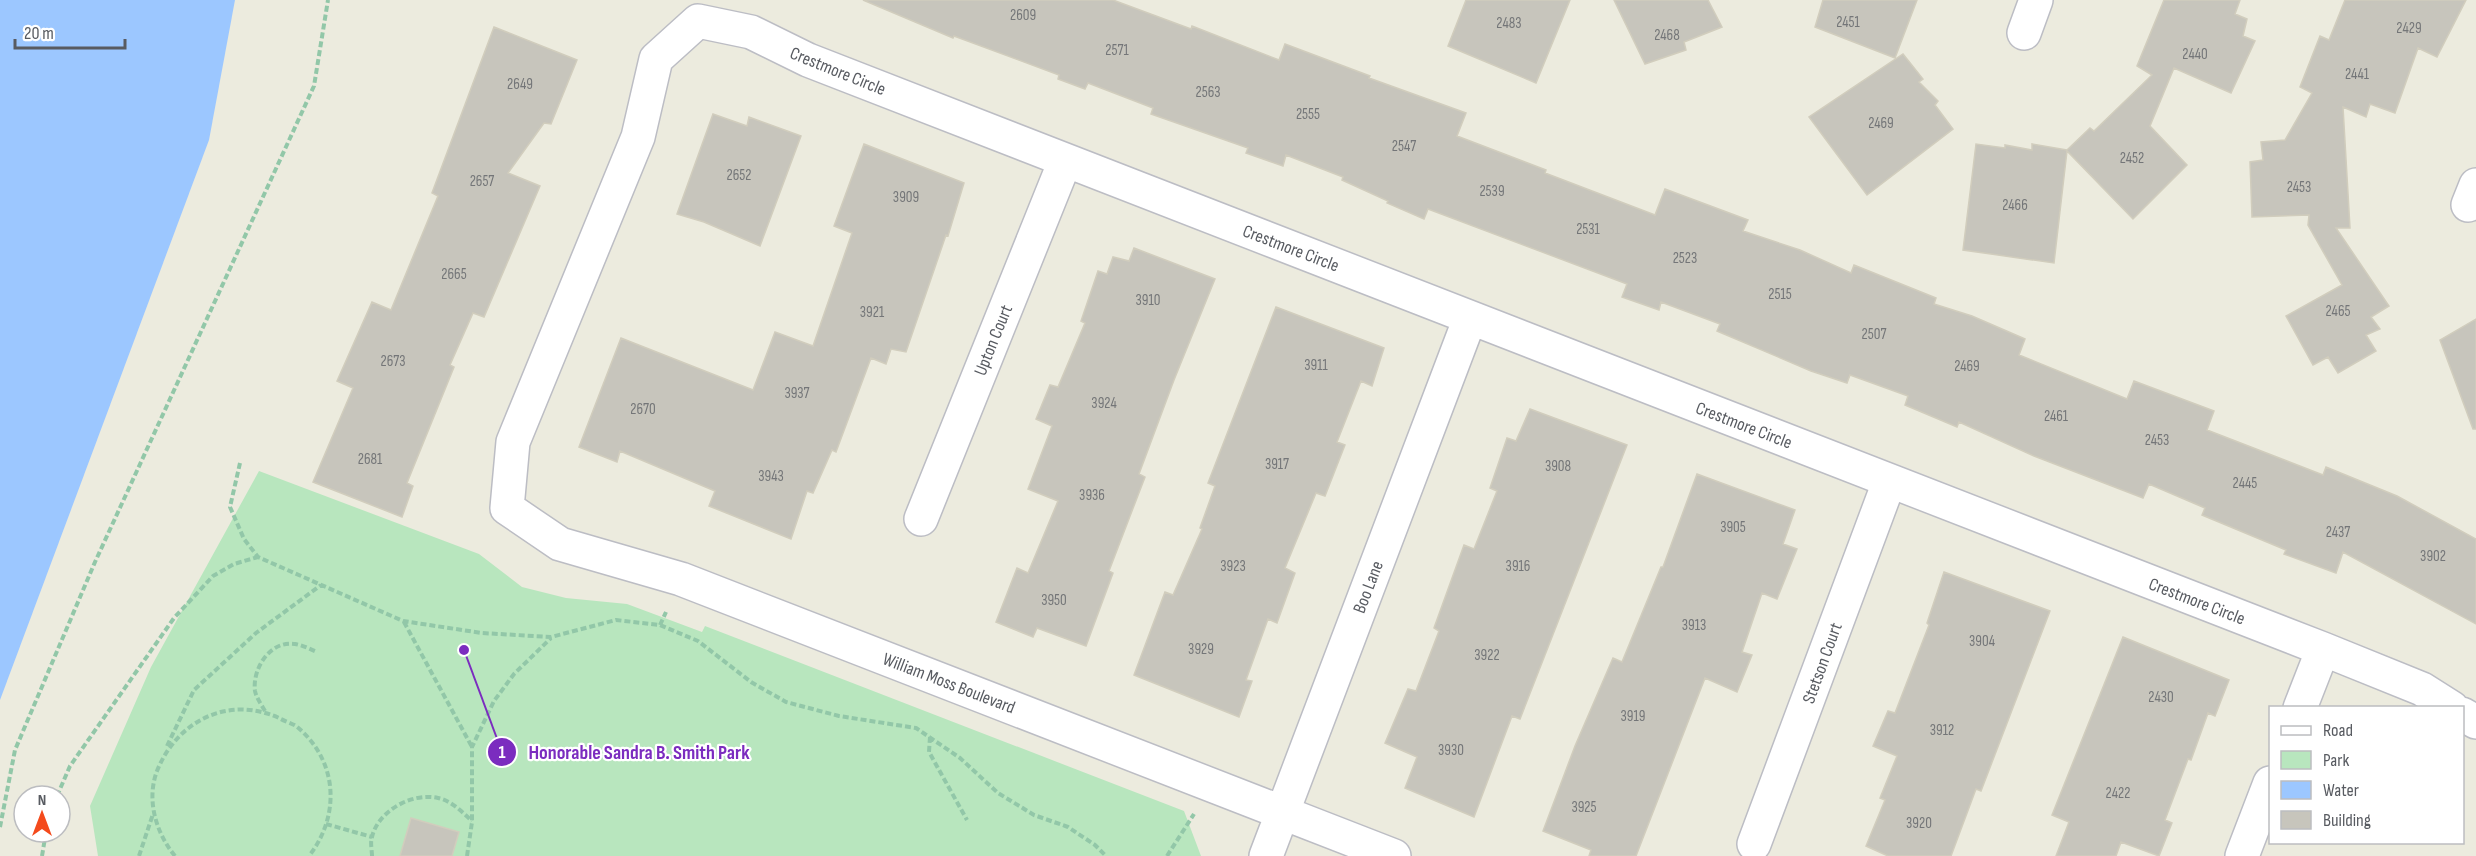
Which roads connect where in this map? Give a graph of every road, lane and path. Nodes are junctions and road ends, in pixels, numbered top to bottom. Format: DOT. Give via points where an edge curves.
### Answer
graph roads {
  1 [pos="328,0"];
  2 [pos="2036,0"];
  3 [pos="2024,33"];
  4 [pos="1065,161"];
  5 [pos="1470,318"];
  6 [pos="240,463"];
  7 [pos="1889,482"];
  8 [pos="507,508"];
  9 [pos="921,519"];
  10 [pos="258,557"];
  11 [pos="321,585"];
  12 [pos="403,621"];
  13 [pos="552,637"];
  14 [pos="2322,649"];
  15 [pos="317,652"];
  16 [pos="2301,706"];
  17 [pos="2449,706"];
  18 [pos="266,712"];
  19 [pos="930,736"];
  20 [pos="472,747"];
  21 [pos="165,752"];
  22 [pos="62,784"];
  23 [pos="1213,786"];
  24 [pos="2269,788"];
  25 [pos="153,812"];
  26 [pos="1282,813"];
  27 [pos="966,820"];
  28 [pos="472,822"];
  29 [pos="326,824"];
  30 [pos="0,827"];
  31 [pos="372,837"];
  32 [pos="1754,844"];
  33 [pos="139,856"];
  34 [pos="175,856"];
  35 [pos="309,856"];
  36 [pos="372,856"];
  37 [pos="467,856"];
  38 [pos="1106,856"];
  39 [pos="1167,856"];
  40 [pos="1266,856"];
  41 [pos="1394,856"];
  42 [pos="2242,856"];
  1 -- 30 [label="path" via="314,86 95,562 15,750"];
  2 -- 3 [label="street"];
  4 -- 5 [label="street, Crestmore Circle"];
  4 -- 8 [label="street, Crestmore Circle" via="808,60 751,32 698,21 656,58 638,137 513,442"];
  4 -- 9 [label="street, Upton Court"];
  5 -- 7 [label="street, Crestmore Circle"];
  5 -- 26 [label="street, Boo Lane"];
  6 -- 10 [label="path" via="230,507 244,539"];
  7 -- 14 [label="street, Crestmore Circle"];
  7 -- 32 [label="street, Stetson Court"];
  8 -- 23 [label="street, William Moss Boulevard" via="560,544 681,579"];
  10 -- 11 [label="path"];
  10 -- 22 [label="path" via="213,576 174,618 70,766"];
  11 -- 12 [label="path"];
  11 -- 21 [label="path" via="256,633 194,690"];
  12 -- 13 [label="path" via="482,633"];
  12 -- 20 [label="path"];
  13 -- 19 [label="path" via="616,620 660,625 698,641 751,682 786,702 839,716 916,728"];
  13 -- 20 [label="path" via="514,674 494,701"];
  14 -- 16 [label="street"];
  14 -- 17 [label="street, Crestmore Circle" via="2422,689"];
  15 -- 18 [label="path" via="294,644 268,652 258,667 255,691"];
  18 -- 21 [label="path" via="237,709 208,715 183,730"];
  18 -- 29 [label="path" via="295,725 317,749 330,777 331,809"];
  19 -- 27 [label="path" via="929,752"];
  19 -- 38 [label="path" via="998,793 1034,815 1068,827"];
  20 -- 28 [label="path"];
  21 -- 25 [label="path" via="153,781"];
  23 -- 26 [label="street, William Moss Boulevard"];
  23 -- 39 [label="path"];
  24 -- 42 [label="street"];
  25 -- 33 [label="path"];
  25 -- 34 [label="path" via="164,842"];
  26 -- 40 [label="street, Boo Lane"];
  26 -- 41 [label="street, William Moss Boulevard"];
  28 -- 31 [label="path" via="457,807 438,798 416,798 396,806 381,820"];
  28 -- 37 [label="path"];
  29 -- 31 [label="path"];
  29 -- 35 [label="path" via="321,840"];
  31 -- 36 [label="path"];
}
